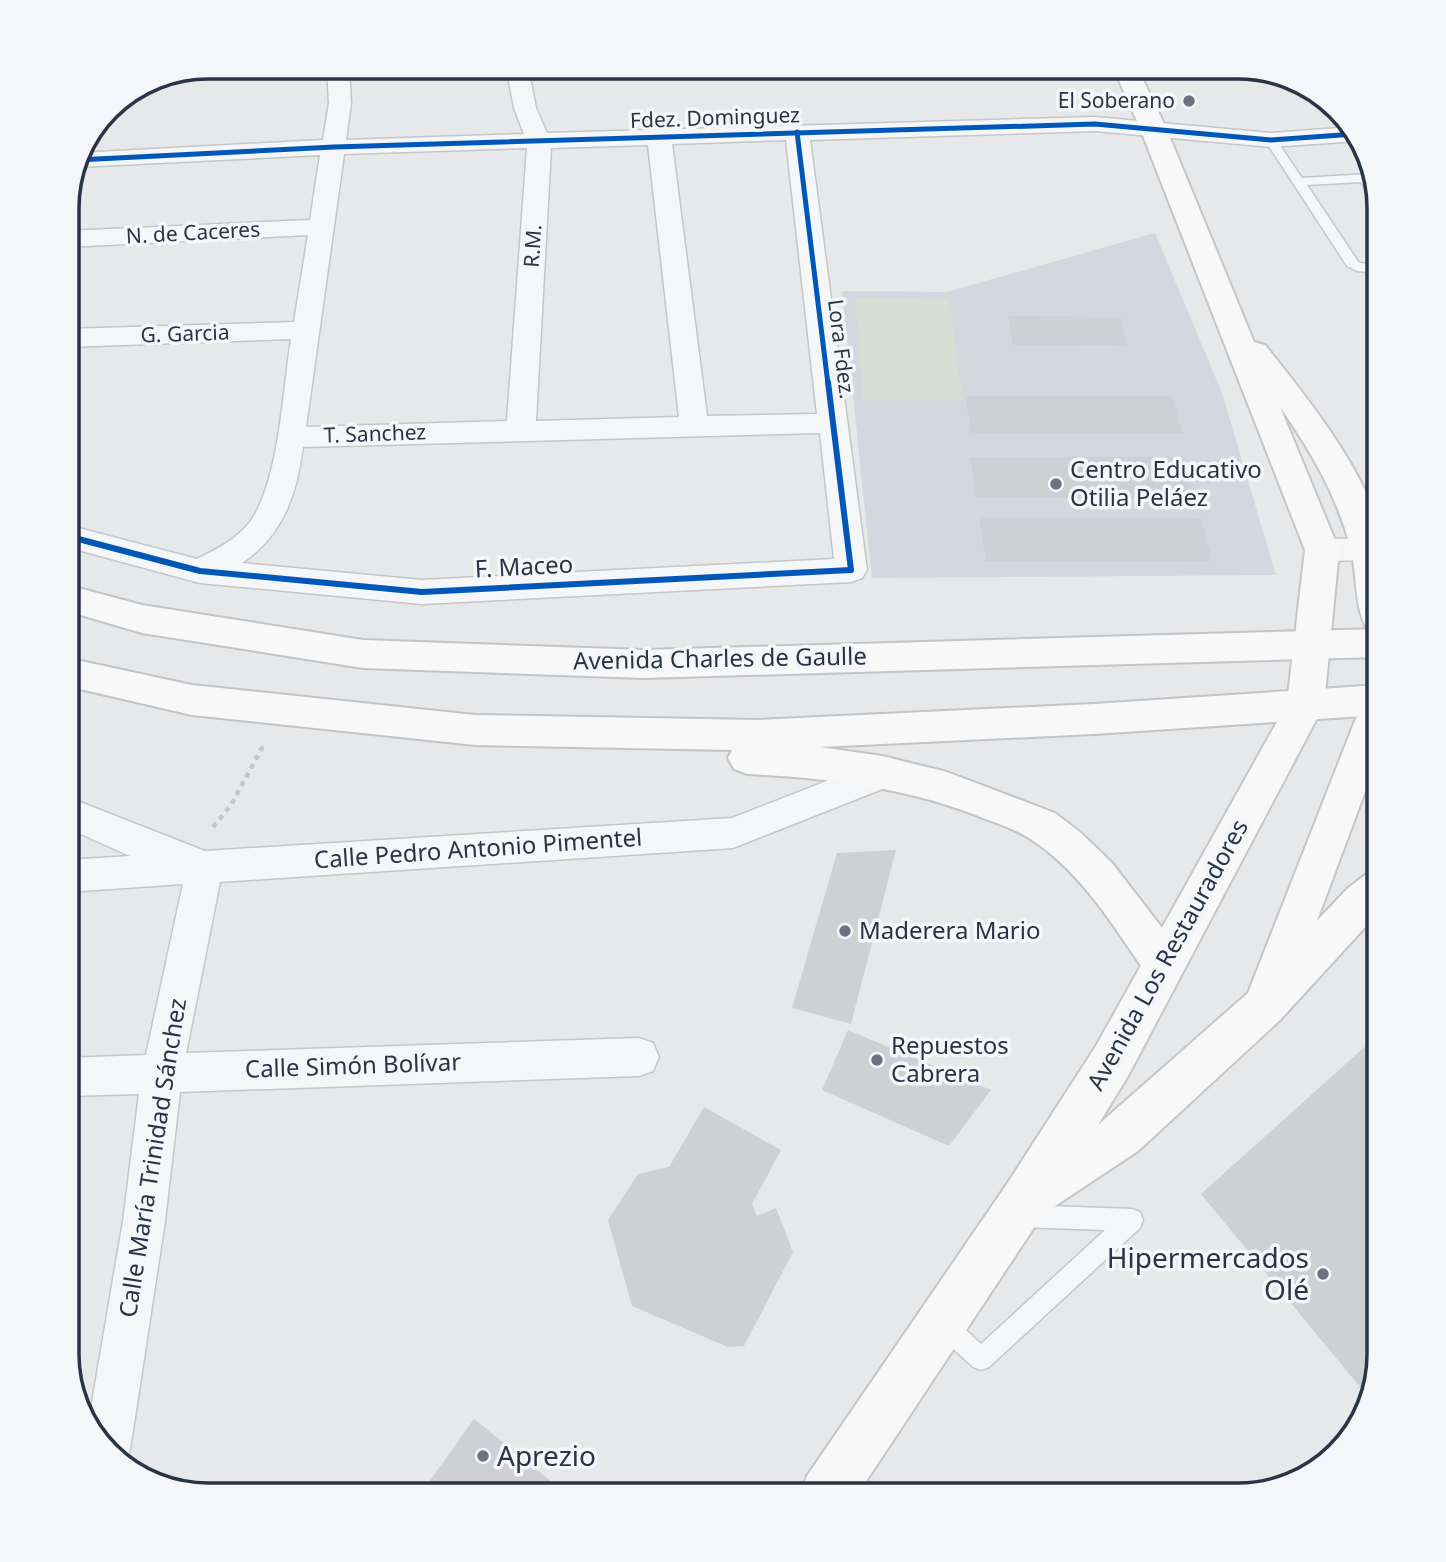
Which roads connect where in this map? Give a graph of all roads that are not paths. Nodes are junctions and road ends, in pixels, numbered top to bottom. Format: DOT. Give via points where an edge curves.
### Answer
graph roads {
  1 [pos="339,79"];
  2 [pos="519,79"];
  3 [pos="1131,79"];
  4 [pos="1153,128"];
  5 [pos="797,132"];
  6 [pos="1345,135"];
  7 [pos="659,138"];
  8 [pos="1271,140"];
  9 [pos="539,142"];
  10 [pos="334,147"];
  11 [pos="88,159"];
  12 [pos="1364,178"];
  13 [pos="1299,182"];
  14 [pos="320,227"];
  15 [pos="79,238"];
  16 [pos="1367,268"];
  17 [pos="1228,321"];
  18 [pos="304,330"];
  19 [pos="79,338"];
  20 [pos="833,423"];
  21 [pos="694,425"];
  22 [pos="521,429"];
  23 [pos="290,437"];
  24 [pos="1367,532"];
  25 [pos="79,539"];
  26 [pos="1322,550"];
  27 [pos="1367,551"];
  28 [pos="851,570"];
  29 [pos="200,571"];
  30 [pos="79,601"];
  31 [pos="1312,643"];
  32 [pos="1367,643"];
  33 [pos="79,675"];
  34 [pos="1367,701"];
  35 [pos="1305,705"];
  36 [pos="475,730"];
  37 [pos="1367,739"];
  38 [pos="888,772"];
  39 [pos="79,817"];
  40 [pos="195,863"];
  41 [pos="79,875"];
  42 [pos="1367,898"];
  43 [pos="1164,964"];
  44 [pos="1265,1006"];
  45 [pos="639,1057"];
  46 [pos="162,1072"];
  47 [pos="79,1076"];
  48 [pos="1019,1208"];
  49 [pos="942,1324"];
  50 [pos="109,1438"];
  51 [pos="835,1483"];
  1 -- 10 [label="street, T. Sanchez"];
  2 -- 9 [label="street, R.M."];
  3 -- 4 [label="main road"];
  4 -- 5 [label="street, Fdez. Dominguez" via="1095,124"];
  4 -- 8 [label="street, Fdez. Dominguez"];
  4 -- 17 [label="main road"];
  5 -- 7 [label="street, Fdez. Dominguez"];
  5 -- 20 [label="street, Lora Fdez."];
  6 -- 8 [label="street, Fdez. Dominguez"];
  7 -- 9 [label="street, Fdez. Dominguez"];
  7 -- 21 [label="street"];
  8 -- 13 [label="lane"];
  9 -- 10 [label="street, Fdez. Dominguez"];
  9 -- 22 [label="street, R.M."];
  10 -- 11 [label="street, Fdez. Dominguez"];
  10 -- 14 [label="street, T. Sanchez"];
  12 -- 13 [label="lane"];
  13 -- 16 [label="lane" via="1352,263"];
  14 -- 15 [label="street, N. de Caceres"];
  14 -- 18 [label="street, T. Sanchez"];
  17 -- 24 [label="main road" via="1297,405"];
  17 -- 26 [label="main road"];
  18 -- 19 [label="street, G. Garcia"];
  18 -- 23 [label="street, T. Sanchez"];
  20 -- 21 [label="street, T. Sanchez"];
  20 -- 28 [label="street, Lora Fdez."];
  21 -- 22 [label="street, T. Sanchez"];
  22 -- 23 [label="street, T. Sanchez"];
  23 -- 29 [label="street" via="283,486 266,524 240,552"];
  25 -- 29 [label="street, F. Maceo"];
  26 -- 27 [label="street"];
  26 -- 31 [label="main road"];
  28 -- 29 [label="street, F. Maceo" via="422,592"];
  30 -- 31 [label="main road, Avenida Charles de Gaulle" via="142,619 363,653 617,663"];
  31 -- 32 [label="main road, Avenida Charles de Gaulle"];
  31 -- 35 [label="main road"];
  33 -- 36 [label="main road" via="192,700"];
  34 -- 35 [label="main road"];
  35 -- 36 [label="main road" via="758,735"];
  35 -- 43 [label="main road, Avenida Los Restauradores"];
  36 -- 38 [label="main road" via="507,744 831,762"];
  37 -- 44 [label="main road, Avenida Los Restauradores"];
  38 -- 40 [label="street, Calle Pedro Antonio Pimentel" via="733,833"];
  38 -- 43 [label="main road" via="986,801 1048,828 1088,863"];
  39 -- 40 [label="street, Calle Pedro Antonio Pimentel"];
  40 -- 41 [label="street"];
  40 -- 46 [label="street, Calle María Trinidad Sánchez"];
  42 -- 44 [label="main road"];
  43 -- 48 [label="main road, Avenida Los Restauradores" via="1112,1061"];
  44 -- 48 [label="main road, Avenida Los Restauradores" via="1122,1135"];
  45 -- 46 [label="street, Calle Simón Bolívar"];
  46 -- 47 [label="street, Calle Simón Bolívar"];
  46 -- 50 [label="street, Calle María Trinidad Sánchez" via="144,1221"];
  48 -- 49 [label="main road, Avenida Los Restauradores"];
  48 -- 49 [label="lane" via="1132,1220 981,1359"];
  49 -- 51 [label="main road, Avenida Los Restauradores"];
}
